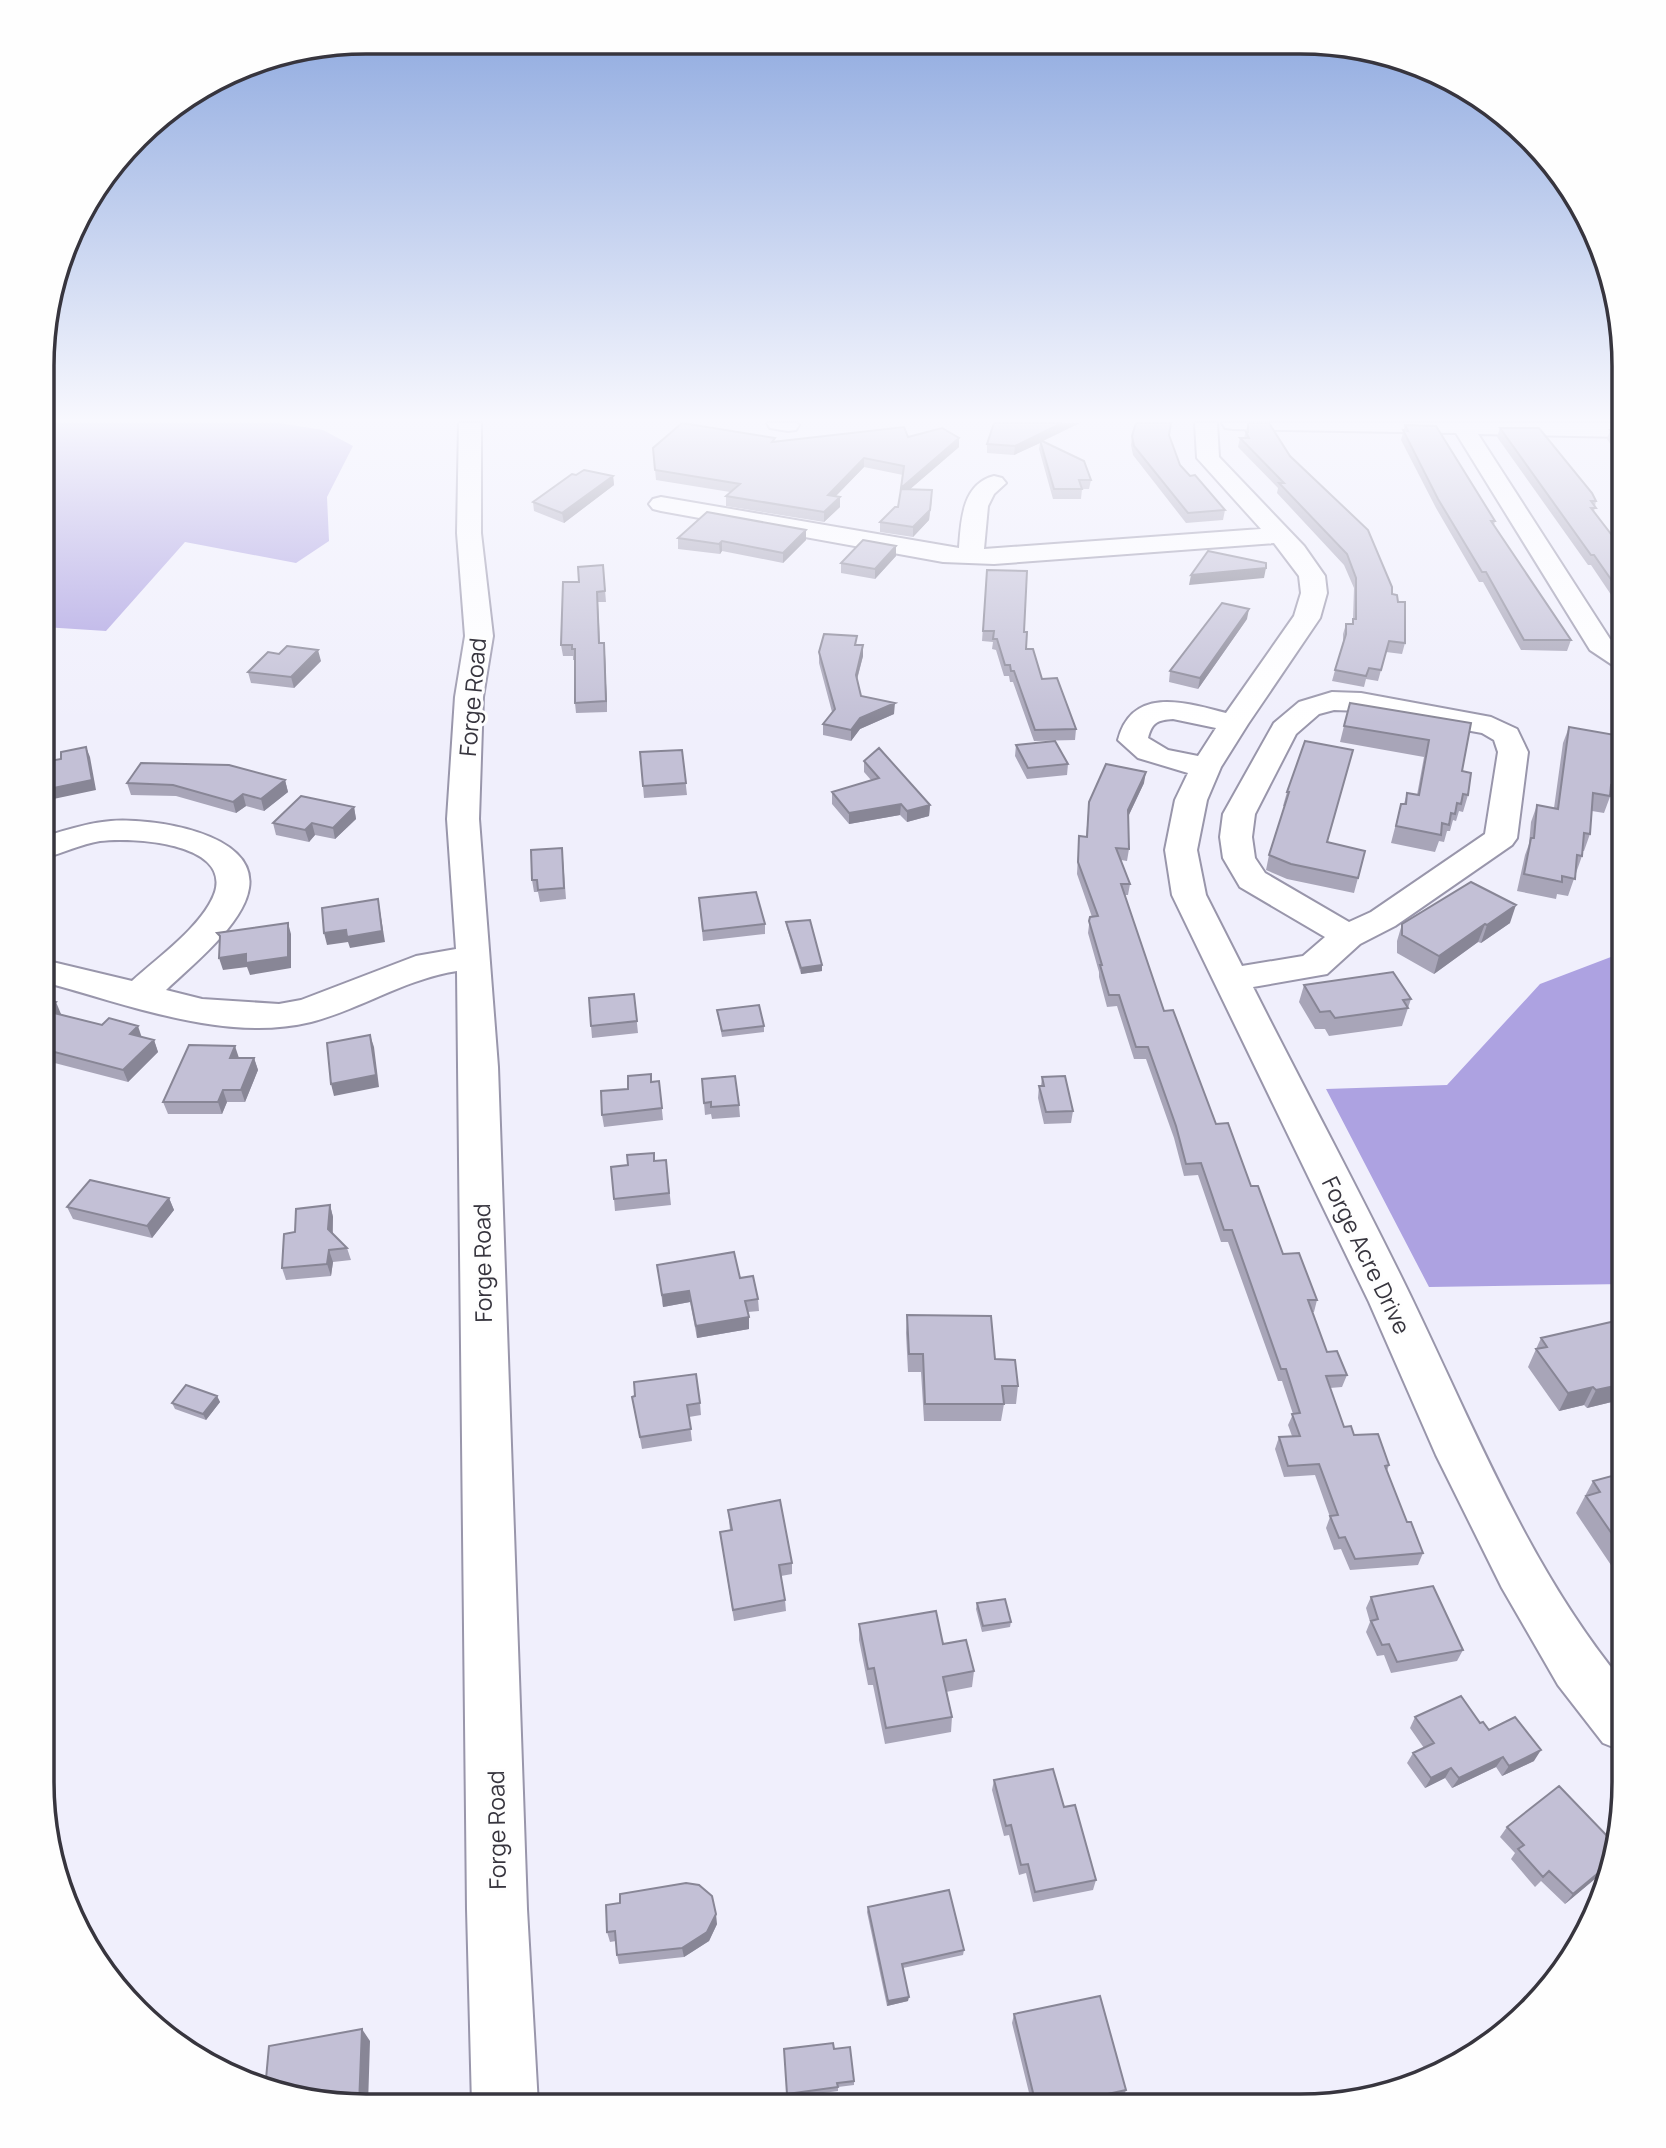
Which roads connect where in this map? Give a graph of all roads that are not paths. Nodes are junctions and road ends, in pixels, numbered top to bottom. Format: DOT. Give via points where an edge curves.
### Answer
graph roads {
  1 [pos="469,523"];
  2 [pos="763,523"];
  3 [pos="974,523"];
  4 [pos="1269,523"];
  5 [pos="1523,523"];
  6 [pos="1279,534"];
  7 [pos="971,555"];
  8 [pos="1612,652"];
  9 [pos="1233,724"];
  10 [pos="1206,767"];
  11 [pos="54,845"];
  12 [pos="1336,945"];
  13 [pos="474,957"];
  14 [pos="1226,969"];
  15 [pos="54,973"];
  16 [pos="140,994"];
  17 [pos="1612,1710"];
  18 [pos="505,2094"];
  1 -- 13 [label="street, Forge Road" via="479,636 469,697 463,819"];
  2 -- 7 [label="street" via="899,549"];
  3 -- 7 [label="street"];
  4 -- 6 [label="street, Forge Acre Drive"];
  5 -- 8 [label="street" via="1600,644"];
  6 -- 7 [label="street" via="1057,553"];
  6 -- 9 [label="street, Forge Acre Drive" via="1312,576 1311,606"];
  9 -- 10 [label="street, Forge Acre Drive"];
  9 -- 10 [label="street" via="1168,710 1139,720 1133,732 1138,746 1164,759"];
  10 -- 14 [label="street, Forge Acre Drive" via="1191,800 1181,850 1189,895"];
  11 -- 16 [label="street" via="95,833 144,830 198,842 227,861 234,888 223,909"];
  12 -- 12 [label="street" via="1383,919 1500,838 1513,752 1507,735 1491,726 1361,702 1332,701 1309,708 1284,729 1239,814 1236,837 1240,858 1252,880"];
  12 -- 14 [label="street" via="1314,966"];
  13 -- 16 [label="street" via="429,964 309,1010 279,1016 202,1010"];
  13 -- 18 [label="street, Forge Road"];
  14 -- 17 [label="street, Forge Acre Drive" via="1520,1572 1577,1667"];
  15 -- 16 [label="street"];
}
